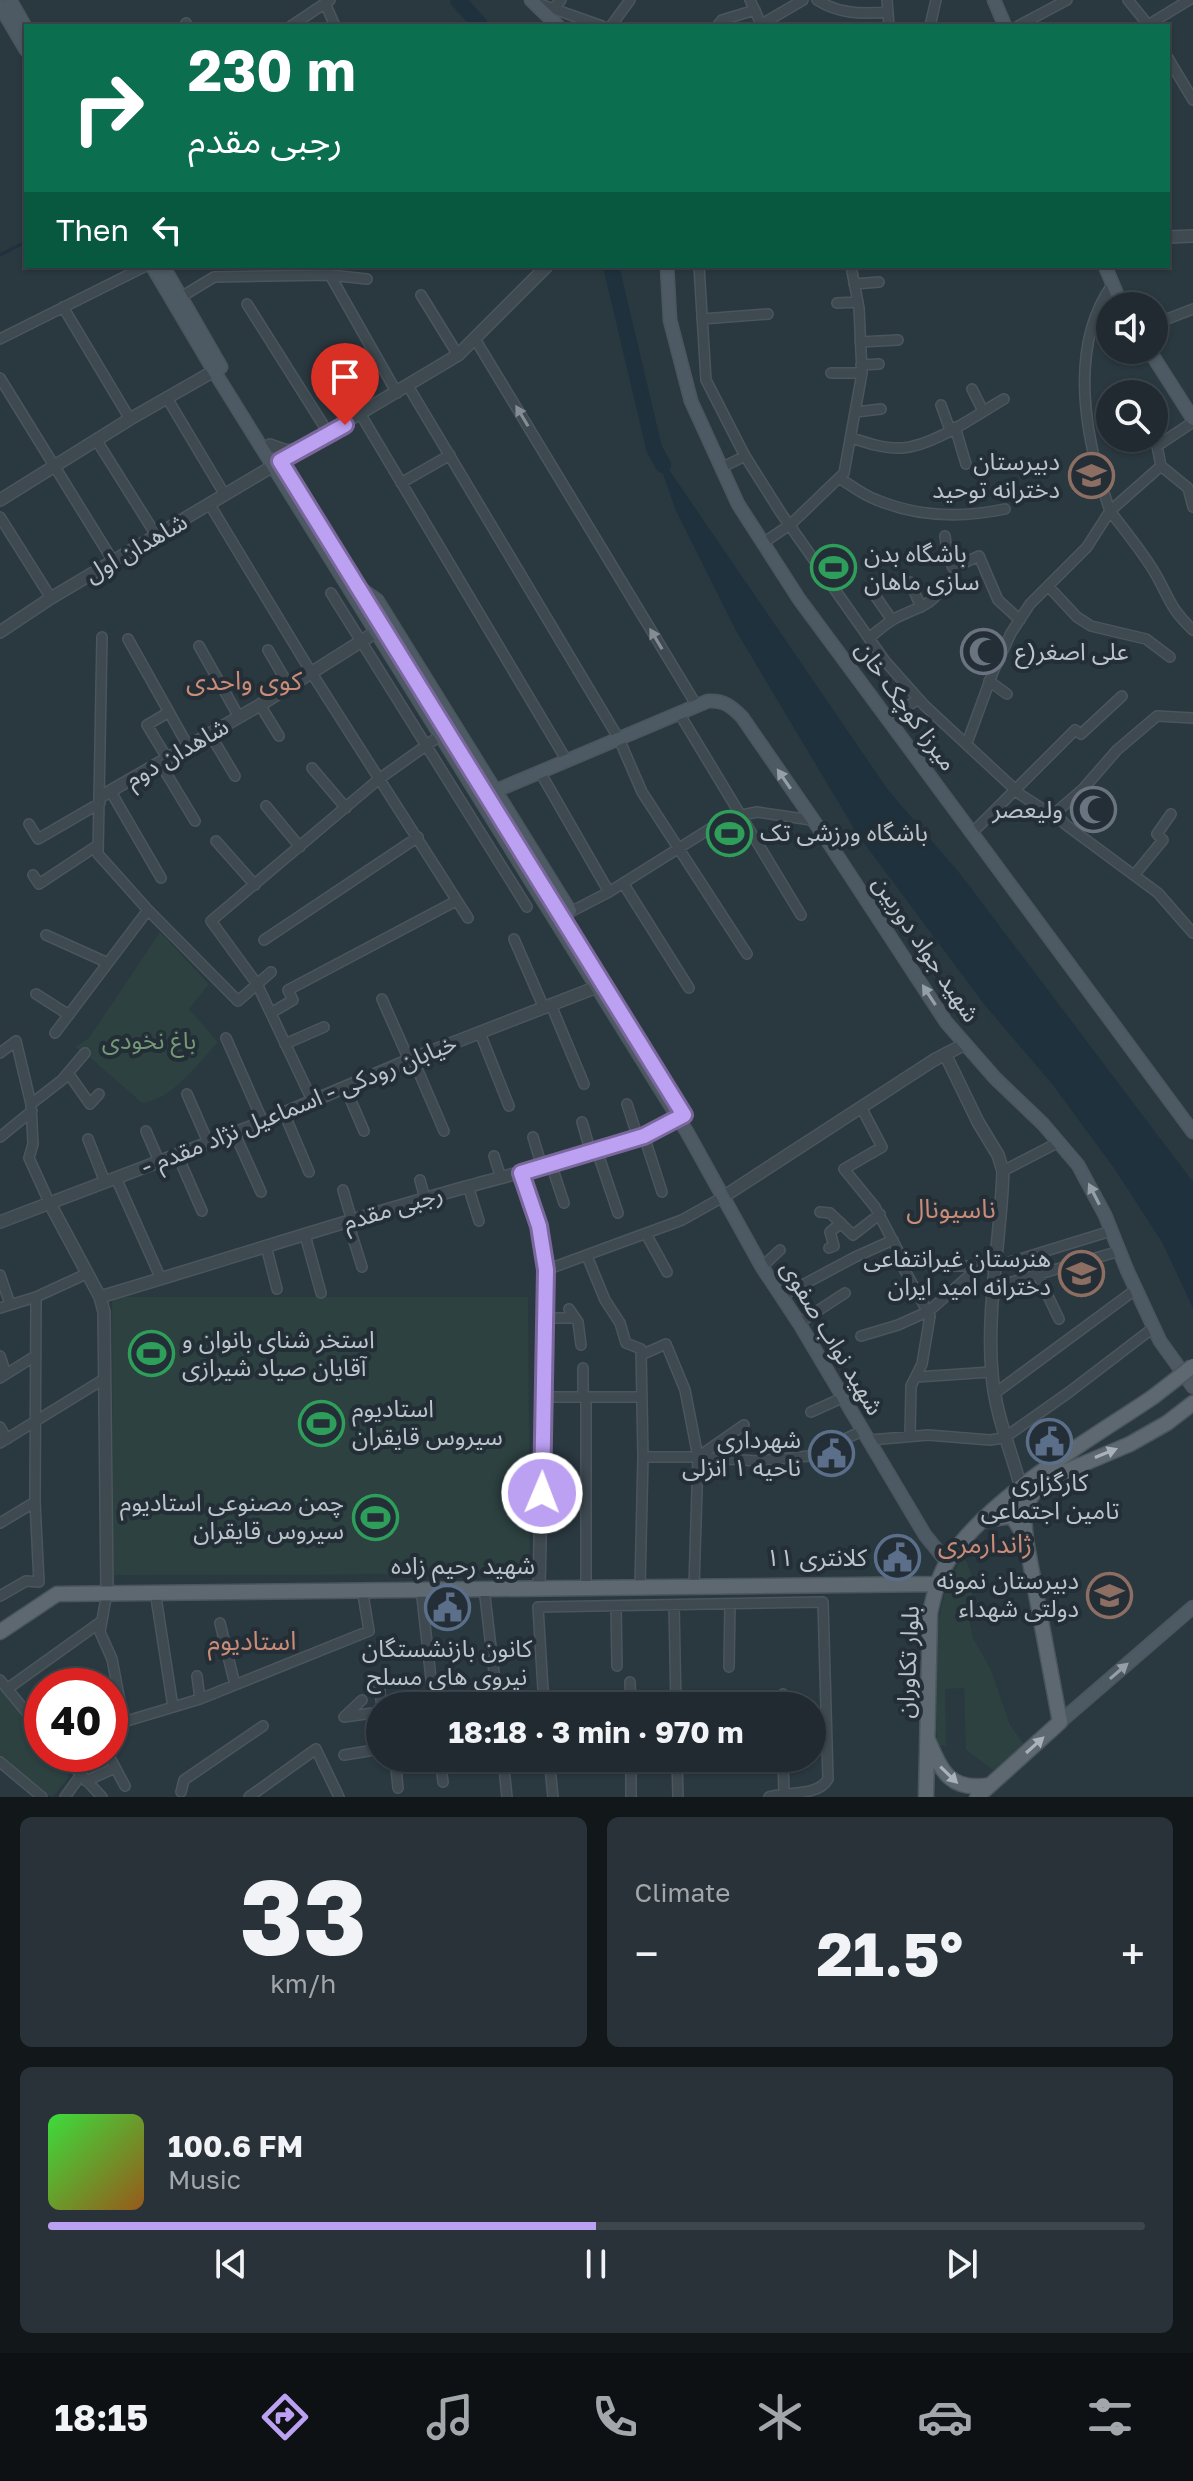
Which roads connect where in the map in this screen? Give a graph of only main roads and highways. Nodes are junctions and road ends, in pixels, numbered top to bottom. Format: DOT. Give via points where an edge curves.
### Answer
graph roads {
  1 [pos="10,0"];
  2 [pos="994,0"];
  3 [pos="532,1"];
  4 [pos="0,6"];
  5 [pos="24,24"];
  6 [pos="556,24"];
  7 [pos="1004,24"];
  8 [pos="24,47"];
  9 [pos="153,268"];
  10 [pos="164,268"];
  11 [pos="667,268"];
  12 [pos="1106,268"];
  13 [pos="1115,292"];
  14 [pos="1158,364"];
  15 [pos="1193,421"];
  16 [pos="276,464"];
  17 [pos="356,585"];
  18 [pos="495,791"];
  19 [pos="562,916"];
  20 [pos="681,1117"];
  21 [pos="1193,1132"];
  22 [pos="1193,1366"];
  23 [pos="1193,1387"];
  24 [pos="1193,1403"];
  25 [pos="983,1520"];
  26 [pos="1026,1540"];
  27 [pos="947,1562"];
  28 [pos="937,1584"];
  29 [pos="1193,1607"];
  30 [pos="0,1632"];
  31 [pos="1060,1722"];
  32 [pos="926,1736"];
  33 [pos="991,1784"];
  34 [pos="926,1797"];
  35 [pos="977,1797"];
  1 -- 5 [label="main road"];
  2 -- 7 [label="main road"];
  3 -- 6 [label="main road"];
  4 -- 8 [label="main road"];
  9 -- 16 [label="main road"];
  10 -- 16 [label="main road" via="270,445"];
  11 -- 21 [label="main road, میرزا کوچک خان" via="670,320 691,401 738,504 799,599"];
  12 -- 13 [label="main road"];
  14 -- 15 [label="main road"];
  16 -- 17 [label="main road"];
  16 -- 19 [label="main road" via="441,735"];
  17 -- 18 [label="main road" via="377,600"];
  17 -- 19 [label="main road"];
  18 -- 19 [label="main road"];
  23 -- 18 [label="main road, شهید جواد دوربین, one-way" via="1153,1328 1088,1182 1059,1142 946,1022 730,705 708,701"];
  19 -- 20 [label="main road"];
  19 -- 20 [label="main road" via="597,987"];
  20 -- 27 [label="main road, شهید نواب صفوی" via="762,1267 925,1535"];
  22 -- 25 [label="main road, بلوار تکاوران, bridge"];
  26 -- 24 [label="main road, one-way" via="1023,1509 1035,1491 1057,1475 1130,1444"];
  25 -- 26 [label="main road" via="1012,1516"];
  25 -- 27 [label="main road, بلوار تکاوران"];
  26 -- 31 [label="main road"];
  27 -- 28 [label="main road, بلوار تکاوران"];
  28 -- 30 [label="main road, شهید رحیم زاده" via="57,1594"];
  28 -- 32 [label="main road, بلوار تکاوران" via="930,1613"];
  31 -- 29 [label="main road, one-way"];
  33 -- 31 [label="main road, one-way"];
  32 -- 33 [label="main road, one-way" via="952,1780 973,1787"];
  32 -- 34 [label="main road, بلوار تکاوران"];
  33 -- 35 [label="main road"];
}
